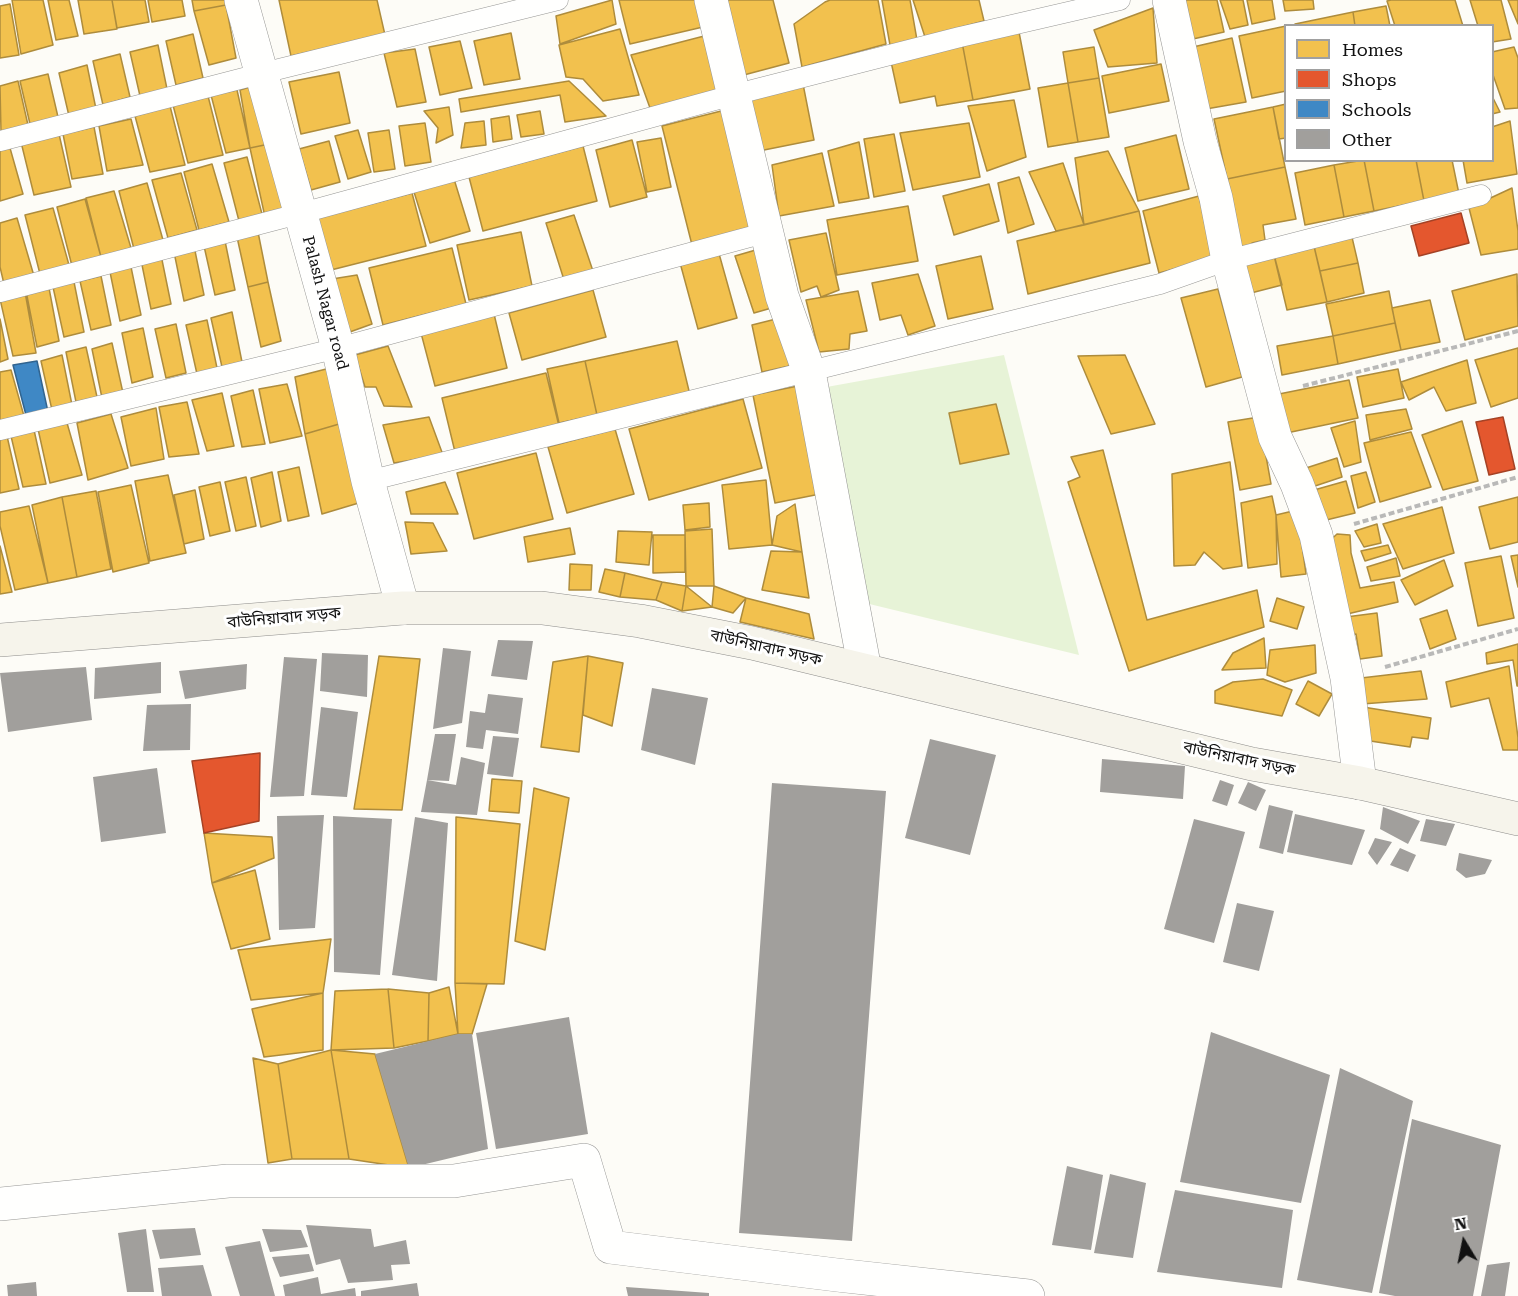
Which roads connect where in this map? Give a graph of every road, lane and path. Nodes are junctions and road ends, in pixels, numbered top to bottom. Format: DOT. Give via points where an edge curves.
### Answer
graph roads {
  1 [pos="241,0"];
  2 [pos="558,0"];
  3 [pos="711,0"];
  4 [pos="1120,0"];
  5 [pos="1169,0"];
  6 [pos="263,72"];
  7 [pos="733,95"];
  8 [pos="0,141"];
  9 [pos="1481,195"];
  10 [pos="302,213"];
  11 [pos="768,232"];
  12 [pos="1228,260"];
  13 [pos="0,292"];
  14 [pos="1518,331"];
  15 [pos="338,348"];
  16 [pos="809,372"];
  17 [pos="1264,395"];
  18 [pos="0,430"];
  19 [pos="1518,477"];
  20 [pos="368,481"];
  21 [pos="1316,535"];
  22 [pos="403,608"];
  23 [pos="1518,629"];
  24 [pos="0,640"];
  25 [pos="865,670"];
  26 [pos="1347,678"];
  27 [pos="1360,783"];
  28 [pos="1518,819"];
  29 [pos="0,1204"];
  30 [pos="1028,1296"];
  1 -- 6 [label="street, Palash Nagar road"];
  2 -- 6 [label="lane"];
  3 -- 7 [label="street"];
  4 -- 7 [label="lane"];
  5 -- 12 [label="street"];
  6 -- 8 [label="lane"];
  6 -- 10 [label="street, Palash Nagar road"];
  7 -- 10 [label="lane"];
  7 -- 11 [label="street"];
  9 -- 12 [label="lane"];
  10 -- 13 [label="lane"];
  10 -- 15 [label="street, Palash Nagar road"];
  11 -- 15 [label="lane"];
  11 -- 16 [label="street" via="782,296"];
  12 -- 16 [label="lane" via="1160,284"];
  12 -- 17 [label="street"];
  14 -- 17 [label="path"];
  15 -- 18 [label="lane"];
  15 -- 20 [label="street, Palash Nagar road"];
  16 -- 20 [label="lane"];
  16 -- 25 [label="street"];
  17 -- 21 [label="street" via="1275,437"];
  19 -- 21 [label="path"];
  20 -- 22 [label="street, Palash Nagar road"];
  21 -- 26 [label="street"];
  22 -- 24 [label="street, বাউনিয়াবাদ সড়ক"];
  22 -- 25 [label="street, বাউনিয়াবাদ সড়ক" via="542,608 640,621"];
  23 -- 26 [label="path"];
  25 -- 27 [label="street, বাউনিয়াবাদ সড়ক" via="1252,764"];
  26 -- 27 [label="street"];
  27 -- 28 [label="street, বাউনিয়াবাদ সড়ক"];
  29 -- 30 [label="street" via="228,1181 454,1181 584,1160 610,1247"];
}
